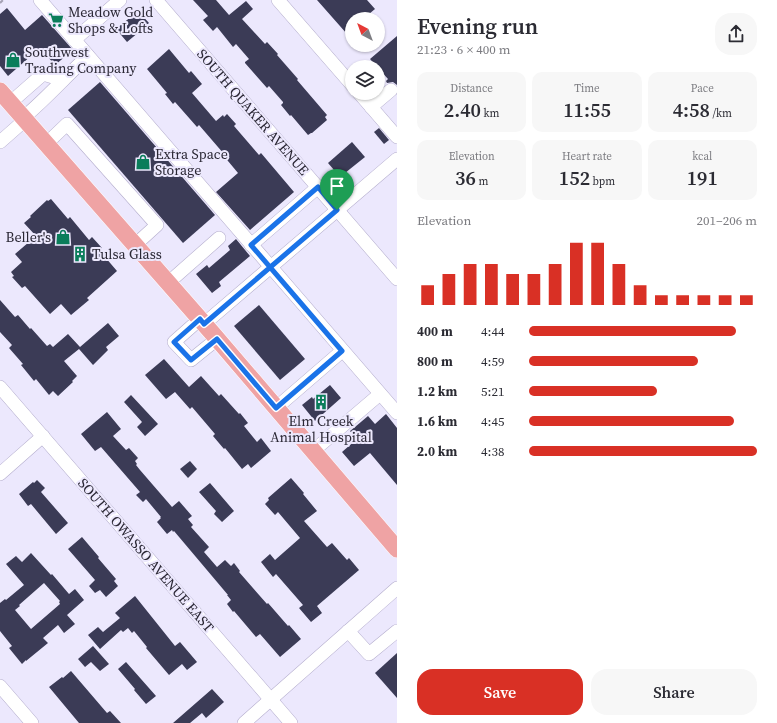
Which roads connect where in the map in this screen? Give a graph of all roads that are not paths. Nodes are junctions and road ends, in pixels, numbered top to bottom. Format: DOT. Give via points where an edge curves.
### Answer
graph roads {
  1 [pos="40,0"];
  2 [pos="120,0"];
  3 [pos="156,0"];
  4 [pos="282,1"];
  5 [pos="74,40"];
  6 [pos="88,56"];
  7 [pos="345,76"];
  8 [pos="63,80"];
  9 [pos="391,90"];
  10 [pos="5,97"];
  11 [pos="365,100"];
  12 [pos="371,107"];
  13 [pos="24,119"];
  14 [pos="394,129"];
  15 [pos="0,142"];
  16 [pos="46,144"];
  17 [pos="395,163"];
  18 [pos="318,187"];
  19 [pos="337,210"];
  20 [pos="219,238"];
  21 [pos="135,245"];
  22 [pos="251,245"];
  23 [pos="271,267"];
  24 [pos="397,279"];
  25 [pos="168,283"];
  26 [pos="202,322"];
  27 [pos="217,339"];
  28 [pos="342,351"];
  29 [pos="0,386"];
  30 [pos="380,394"];
  31 [pos="276,408"];
  32 [pos="397,413"];
  33 [pos="43,436"];
  34 [pos="313,451"];
  35 [pos="0,474"];
  36 [pos="397,549"];
  37 [pos="397,588"];
  38 [pos="348,631"];
  39 [pos="397,631"];
  40 [pos="0,686"];
  41 [pos="271,700"];
  42 [pos="32,723"];
  43 [pos="244,723"];
  44 [pos="291,723"];
  1 -- 5 [label="street"];
  2 -- 5 [label="street"];
  3 -- 18 [label="street, SOUTH QUAKER AVENUE"];
  4 -- 7 [label="street"];
  5 -- 6 [label="street"];
  6 -- 8 [label="street"];
  6 -- 22 [label="street"];
  8 -- 10 [label="street" via="43,74"];
  8 -- 13 [label="street"];
  9 -- 12 [label="street"];
  10 -- 13 [label="main road"];
  11 -- 12 [label="street"];
  12 -- 14 [label="street"];
  13 -- 15 [label="street"];
  13 -- 16 [label="main road"];
  16 -- 21 [label="main road"];
  16 -- 21 [label="street" via="67,124 157,225"];
  17 -- 19 [label="street"];
  18 -- 19 [label="street, SOUTH QUAKER AVENUE"];
  18 -- 22 [label="street"];
  19 -- 23 [label="street"];
  19 -- 24 [label="street, SOUTH QUAKER AVENUE"];
  20 -- 25 [label="street"];
  21 -- 25 [label="main road"];
  22 -- 23 [label="street"];
  23 -- 26 [label="street"];
  23 -- 28 [label="street"];
  25 -- 26 [label="main road"];
  26 -- 27 [label="main road"];
  26 -- 27 [label="street" via="174,342 191,360"];
  27 -- 31 [label="main road"];
  28 -- 30 [label="street"];
  28 -- 31 [label="street"];
  29 -- 33 [label="street, SOUTH OWASSO AVENUE EAST"];
  30 -- 32 [label="street"];
  30 -- 34 [label="street"];
  31 -- 34 [label="main road"];
  33 -- 35 [label="street"];
  33 -- 41 [label="street, SOUTH OWASSO AVENUE EAST"];
  34 -- 36 [label="main road"];
  37 -- 38 [label="street"];
  38 -- 39 [label="street" via="369,654"];
  38 -- 41 [label="street"];
  40 -- 42 [label="street"];
  41 -- 43 [label="street"];
  41 -- 44 [label="street, SOUTH OWASSO AVENUE EAST"];
}
